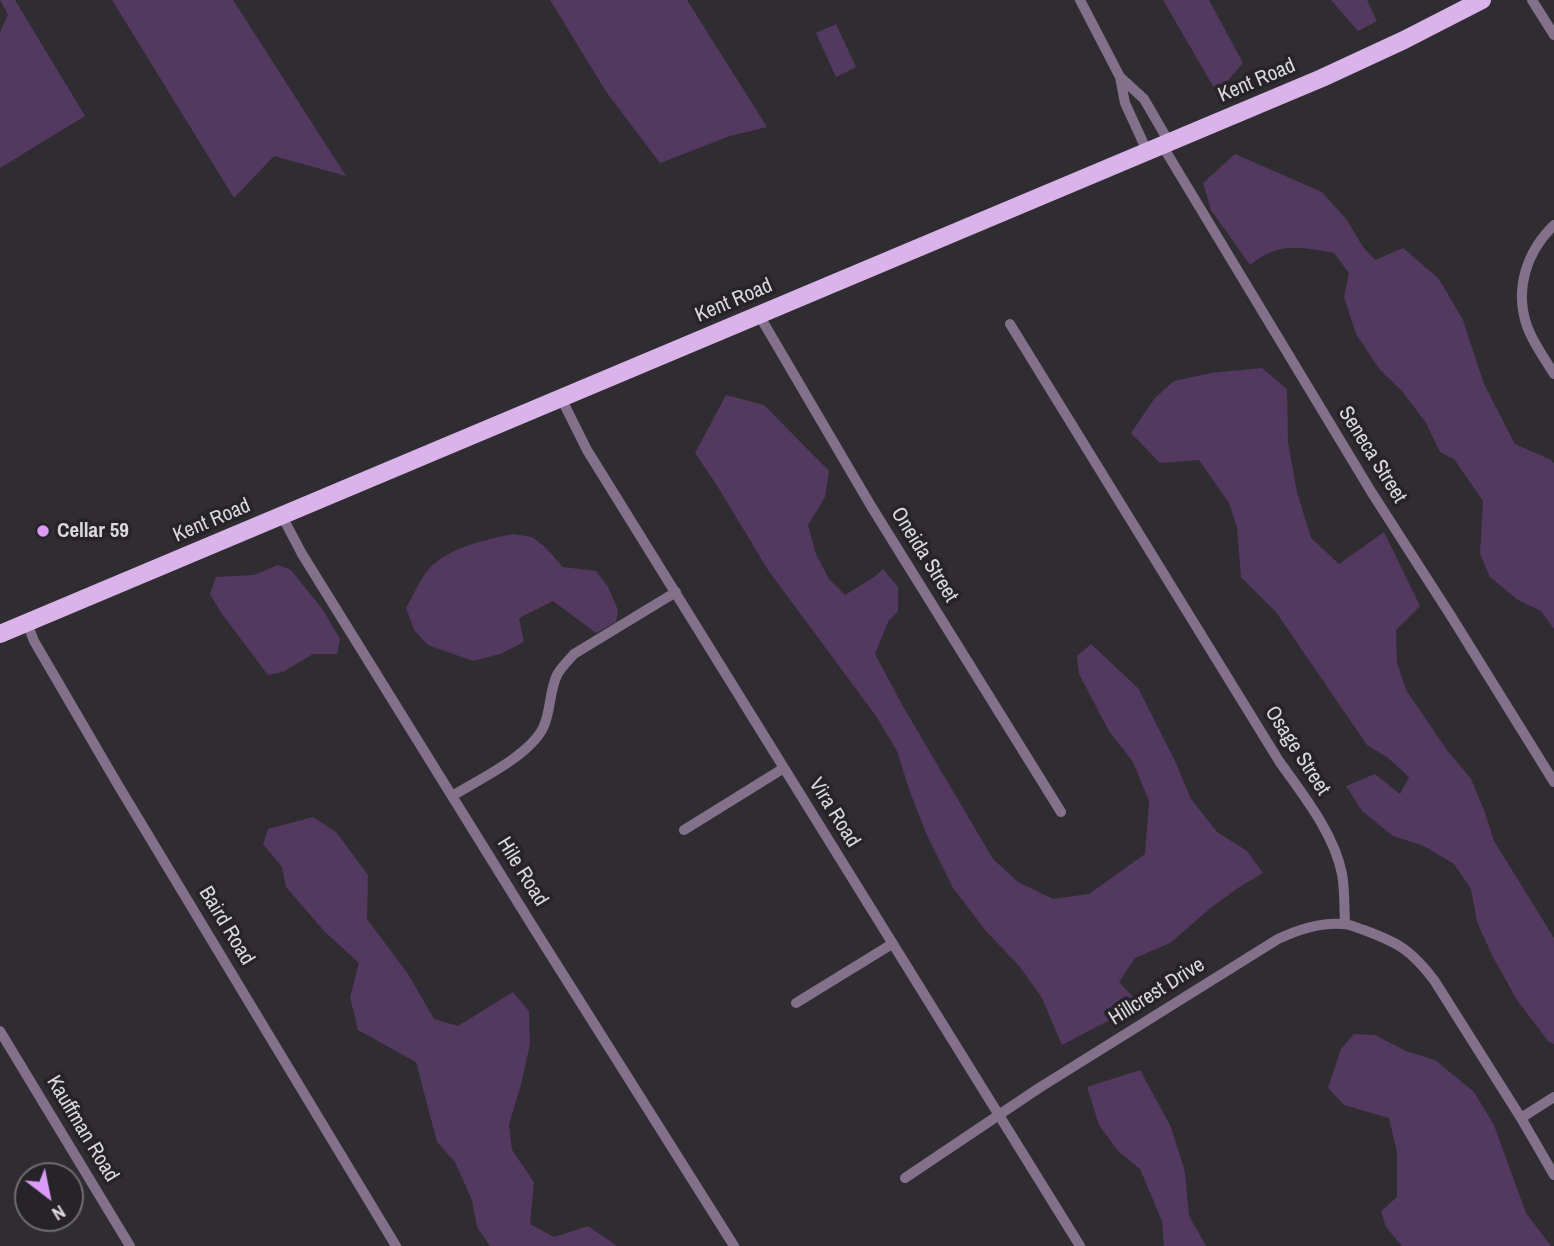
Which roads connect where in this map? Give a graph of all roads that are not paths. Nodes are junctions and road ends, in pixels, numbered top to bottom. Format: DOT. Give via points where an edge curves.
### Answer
graph roads {
  1 [pos="1080,0"];
  2 [pos="1482,0"];
  3 [pos="1532,0"];
  4 [pos="1554,35"];
  5 [pos="1120,77"];
  6 [pos="1159,146"];
  7 [pos="1554,225"];
  8 [pos="759,315"];
  9 [pos="1010,324"];
  10 [pos="1554,374"];
  11 [pos="561,398"];
  12 [pos="282,516"];
  13 [pos="676,592"];
  14 [pos="27,623"];
  15 [pos="0,634"];
  16 [pos="784,768"];
  17 [pos="1554,782"];
  18 [pos="452,796"];
  19 [pos="1061,812"];
  20 [pos="684,830"];
  21 [pos="1345,923"];
  22 [pos="892,944"];
  23 [pos="796,1003"];
  24 [pos="0,1031"];
  25 [pos="1554,1097"];
  26 [pos="999,1116"];
  27 [pos="1521,1118"];
  28 [pos="1554,1175"];
  29 [pos="905,1178"];
  30 [pos="130,1246"];
  31 [pos="396,1246"];
  32 [pos="734,1246"];
  33 [pos="1080,1246"];
  1 -- 5 [label="street"];
  2 -- 6 [label="main road, Kent Road" via="1361,61"];
  3 -- 4 [label="street"];
  5 -- 6 [label="street" via="1125,103"];
  5 -- 6 [label="street" via="1144,99"];
  6 -- 8 [label="main road, Kent Road"];
  6 -- 17 [label="street, Seneca Street"];
  7 -- 10 [label="street" via="1529,258 1522,291 1527,325"];
  8 -- 11 [label="main road, Kent Road"];
  8 -- 19 [label="street, Oneida Street"];
  9 -- 21 [label="street, Osage Street" via="1334,846 1343,877"];
  11 -- 12 [label="main road, Kent Road"];
  11 -- 13 [label="street, Vira Road" via="587,450"];
  12 -- 14 [label="main road, Kent Road"];
  12 -- 18 [label="street, Hile Road"];
  13 -- 16 [label="street, Vira Road"];
  13 -- 18 [label="street" via="574,654 557,674 547,716 535,740"];
  14 -- 15 [label="main road, Kent Road"];
  14 -- 31 [label="street, Baird Road" via="118,785"];
  16 -- 20 [label="street"];
  16 -- 22 [label="street, Vira Road"];
  18 -- 32 [label="street, Hile Road"];
  21 -- 26 [label="street, Hillcrest Drive" via="1279,939"];
  21 -- 27 [label="street" via="1396,943 1421,964"];
  22 -- 23 [label="street"];
  22 -- 26 [label="street, Vira Road"];
  24 -- 30 [label="street, Kauffman Road"];
  25 -- 27 [label="street"];
  26 -- 29 [label="street, Hillcrest Drive"];
  26 -- 33 [label="street, Vira Road"];
  27 -- 28 [label="street"];
}
